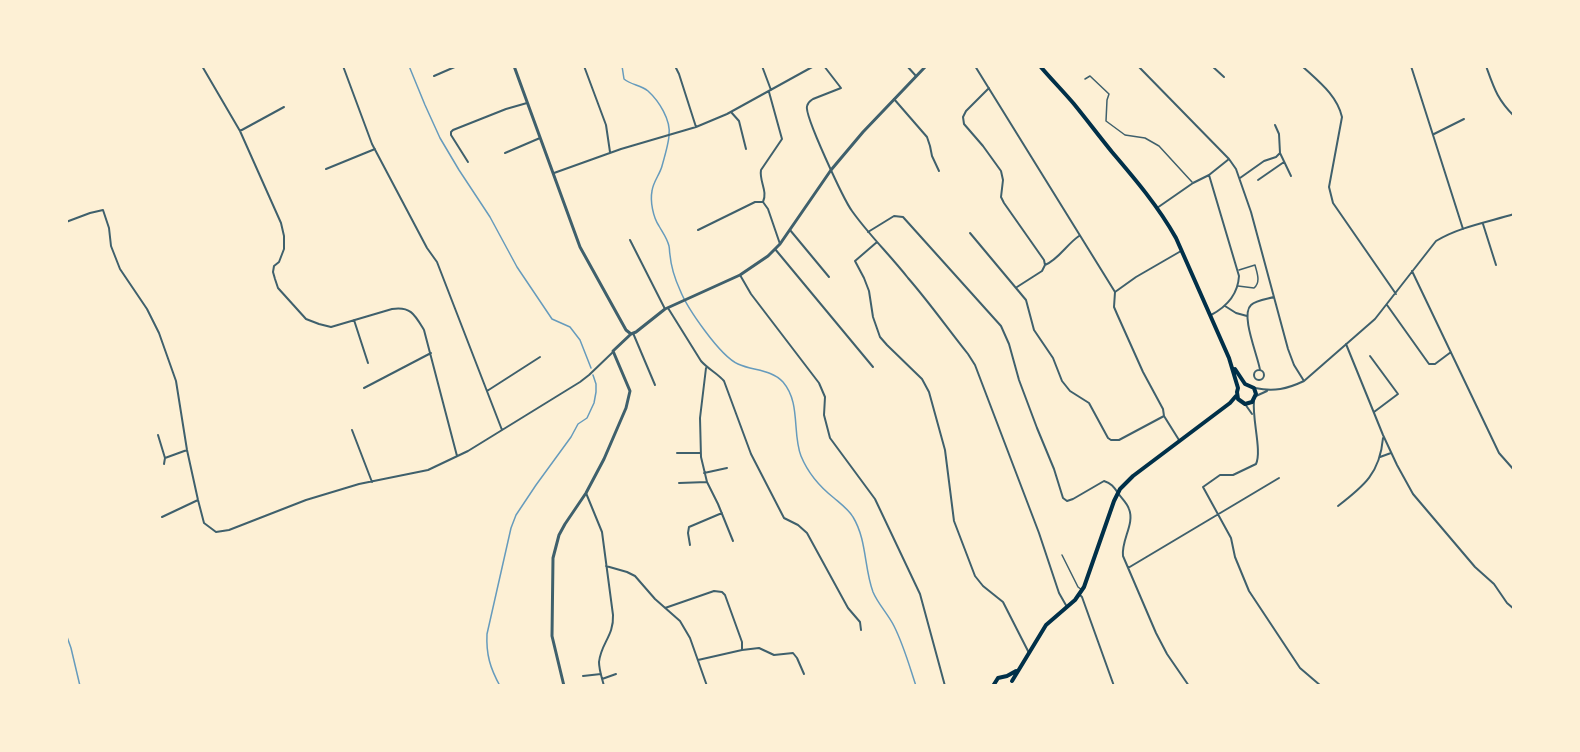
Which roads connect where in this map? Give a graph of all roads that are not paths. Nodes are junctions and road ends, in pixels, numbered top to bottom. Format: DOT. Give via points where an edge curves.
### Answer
graph roads {
  1 [pos="202,66"];
  2 [pos="343,66"];
  3 [pos="457,66"];
  4 [pos="514,66"];
  5 [pos="584,66"];
  6 [pos="675,66"];
  7 [pos="762,66"];
  8 [pos="814,66"];
  9 [pos="824,66"];
  10 [pos="907,66"];
  11 [pos="926,66"];
  12 [pos="975,66"];
  13 [pos="1040,66"];
  14 [pos="1138,66"];
  15 [pos="1212,66"];
  16 [pos="1302,66"];
  17 [pos="1411,66"];
  18 [pos="1486,66"];
  19 [pos="434,76"];
  20 [pos="916,76"];
  21 [pos="1224,77"];
  22 [pos="1085,79"];
  23 [pos="989,87"];
  24 [pos="770,91"];
  25 [pos="894,99"];
  26 [pos="527,103"];
  27 [pos="284,107"];
  28 [pos="731,112"];
  29 [pos="1514,116"];
  30 [pos="1464,118"];
  31 [pos="1275,125"];
  32 [pos="696,127"];
  33 [pos="240,131"];
  34 [pos="1434,134"];
  35 [pos="540,138"];
  36 [pos="375,149"];
  37 [pos="746,149"];
  38 [pos="1514,150"];
  39 [pos="505,153"];
  40 [pos="610,153"];
  41 [pos="1280,153"];
  42 [pos="1514,155"];
  43 [pos="1229,159"];
  44 [pos="468,162"];
  45 [pos="1284,162"];
  46 [pos="327,170"];
  47 [pos="831,170"];
  48 [pos="939,171"];
  49 [pos="553,174"];
  50 [pos="1209,175"];
  51 [pos="1291,176"];
  52 [pos="1240,178"];
  53 [pos="1258,180"];
  54 [pos="1193,183"];
  55 [pos="763,202"];
  56 [pos="1157,208"];
  57 [pos="1514,214"];
  58 [pos="66,222"];
  59 [pos="1483,224"];
  60 [pos="1462,229"];
  61 [pos="698,230"];
  62 [pos="789,230"];
  63 [pos="868,232"];
  64 [pos="970,233"];
  65 [pos="1079,236"];
  66 [pos="630,240"];
  67 [pos="877,242"];
  68 [pos="780,244"];
  69 [pos="776,249"];
  70 [pos="1182,251"];
  71 [pos="1045,266"];
  72 [pos="1496,266"];
  73 [pos="1238,270"];
  74 [pos="1412,271"];
  75 [pos="740,276"];
  76 [pos="829,277"];
  77 [pos="1238,286"];
  78 [pos="1016,287"];
  79 [pos="1114,292"];
  80 [pos="1396,294"];
  81 [pos="1274,297"];
  82 [pos="1387,305"];
  83 [pos="1225,306"];
  84 [pos="666,308"];
  85 [pos="1211,315"];
  86 [pos="1247,316"];
  87 [pos="354,320"];
  88 [pos="632,334"];
  89 [pos="1346,344"];
  90 [pos="614,351"];
  91 [pos="1451,352"];
  92 [pos="431,353"];
  93 [pos="1370,356"];
  94 [pos="540,357"];
  95 [pos="1229,358"];
  96 [pos="368,363"];
  97 [pos="706,367"];
  98 [pos="873,367"];
  99 [pos="1260,370"];
  100 [pos="1304,381"];
  101 [pos="1245,384"];
  102 [pos="655,385"];
  103 [pos="364,388"];
  104 [pos="1238,388"];
  105 [pos="1254,388"];
  106 [pos="1267,391"];
  107 [pos="487,392"];
  108 [pos="1237,395"];
  109 [pos="1255,398"];
  110 [pos="1239,401"];
  111 [pos="1230,403"];
  112 [pos="1245,404"];
  113 [pos="1374,412"];
  114 [pos="1164,416"];
  115 [pos="1253,417"];
  116 [pos="352,430"];
  117 [pos="502,430"];
  118 [pos="158,435"];
  119 [pos="1383,435"];
  120 [pos="1180,441"];
  121 [pos="187,450"];
  122 [pos="677,453"];
  123 [pos="700,453"];
  124 [pos="1391,453"];
  125 [pos="457,456"];
  126 [pos="1380,457"];
  127 [pos="165,458"];
  128 [pos="165,464"];
  129 [pos="727,468"];
  130 [pos="1514,470"];
  131 [pos="704,473"];
  132 [pos="1279,478"];
  133 [pos="372,482"];
  134 [pos="707,482"];
  135 [pos="679,483"];
  136 [pos="586,493"];
  137 [pos="1118,493"];
  138 [pos="198,500"];
  139 [pos="1338,506"];
  140 [pos="722,513"];
  141 [pos="1218,514"];
  142 [pos="162,517"];
  143 [pos="733,541"];
  144 [pos="690,545"];
  145 [pos="1062,555"];
  146 [pos="606,566"];
  147 [pos="1128,568"];
  148 [pos="1081,592"];
  149 [pos="1067,607"];
  150 [pos="665,609"];
  151 [pos="1514,609"];
  152 [pos="861,630"];
  153 [pos="742,650"];
  154 [pos="1029,653"];
  155 [pos="697,661"];
  156 [pos="1019,668"];
  157 [pos="601,674"];
  158 [pos="616,674"];
  159 [pos="804,674"];
  160 [pos="583,676"];
  161 [pos="1007,676"];
  162 [pos="602,679"];
  163 [pos="1012,683"];
  164 [pos="564,686"];
  165 [pos="604,686"];
  166 [pos="707,686"];
  167 [pos="945,686"];
  168 [pos="994,686"];
  169 [pos="1114,686"];
  170 [pos="1189,686"];
  171 [pos="1321,686"];
  1 -- 33 [label="street"];
  2 -- 36 [label="street"];
  3 -- 19 [label="street"];
  4 -- 26 [label="street"];
  5 -- 40 [label="street" via="606,125"];
  6 -- 32 [label="street"];
  7 -- 24 [label="street"];
  8 -- 24 [label="street"];
  9 -- 47 [label="street" via="841,88 813,99 806,108"];
  10 -- 20 [label="street"];
  11 -- 20 [label="street"];
  12 -- 23 [label="street"];
  13 -- 56 [label="main road"];
  14 -- 43 [label="street"];
  15 -- 21 [label="street"];
  16 -- 80 [label="street" via="1340,108 1342,117 1329,187 1333,203"];
  17 -- 34 [label="street"];
  18 -- 29 [label="street" via="1499,99"];
  20 -- 25 [label="street"];
  22 -- 54 [label="lane" via="1090,76 1109,94 1106,121 1125,135 1145,138 1159,146"];
  23 -- 65 [label="street"];
  23 -- 71 [label="street" via="966,111 964,124 1001,171 1002,200"];
  24 -- 28 [label="street"];
  24 -- 55 [label="street" via="782,136 760,173"];
  25 -- 47 [label="street"];
  25 -- 48 [label="street" via="927,137"];
  26 -- 35 [label="street"];
  26 -- 44 [label="street" via="453,130"];
  27 -- 33 [label="street"];
  28 -- 32 [label="street"];
  28 -- 37 [label="street" via="739,121"];
  30 -- 34 [label="street"];
  31 -- 41 [label="street"];
  32 -- 40 [label="street"];
  33 -- 87 [label="street" via="281,223 284,249 273,272 278,288 306,319 331,327"];
  34 -- 60 [label="street"];
  35 -- 39 [label="street"];
  35 -- 49 [label="street"];
  36 -- 46 [label="street"];
  36 -- 107 [label="street" via="437,262"];
  38 -- 42 [label="street"];
  40 -- 49 [label="street"];
  41 -- 45 [label="street"];
  41 -- 52 [label="street"];
  43 -- 50 [label="street"];
  43 -- 52 [label="street"];
  45 -- 51 [label="street"];
  45 -- 53 [label="street"];
  47 -- 62 [label="street"];
  47 -- 63 [label="street" via="847,203"];
  49 -- 88 [label="street" via="580,247 626,330"];
  50 -- 54 [label="street"];
  50 -- 73 [label="street"];
  52 -- 81 [label="street"];
  54 -- 56 [label="street"];
  55 -- 61 [label="street" via="755,202"];
  55 -- 68 [label="street"];
  56 -- 70 [label="main road"];
  57 -- 59 [label="street"];
  58 -- 121 [label="street" via="103,210 120,269 147,309 176,381"];
  59 -- 60 [label="street"];
  59 -- 72 [label="street"];
  60 -- 74 [label="street" via="1436,241"];
  62 -- 68 [label="street"];
  62 -- 76 [label="street"];
  63 -- 67 [label="street"];
  63 -- 137 [label="street" via="894,216 903,217 1001,326 1063,498 1073,499 1104,481"];
  64 -- 78 [label="street"];
  65 -- 71 [label="street"];
  65 -- 79 [label="street"];
  66 -- 84 [label="street"];
  67 -- 149 [label="street" via="975,365"];
  67 -- 154 [label="street" via="855,261 869,291 875,324 883,342 926,385 945,450 957,530 975,576 1004,602"];
  68 -- 69 [label="street"];
  69 -- 75 [label="street"];
  69 -- 98 [label="street"];
  70 -- 79 [label="street"];
  70 -- 85 [label="main road"];
  71 -- 78 [label="street"];
  73 -- 77 [label="street"];
  73 -- 77 [label="lane" via="1255,265 1258,281 1254,288"];
  74 -- 80 [label="street"];
  74 -- 91 [label="street"];
  75 -- 84 [label="street"];
  75 -- 167 [label="street" via="819,383 825,397 824,416 830,438 875,499 917,588"];
  77 -- 83 [label="street"];
  78 -- 114 [label="street" via="1026,300 1034,330 1053,358 1062,381 1089,403 1108,438 1119,440"];
  79 -- 114 [label="street" via="1114,307"];
  80 -- 82 [label="street"];
  81 -- 86 [label="street" via="1253,303"];
  81 -- 100 [label="street" via="1291,357"];
  82 -- 89 [label="street"];
  82 -- 91 [label="street" via="1429,364"];
  83 -- 85 [label="street"];
  83 -- 86 [label="street"];
  84 -- 88 [label="street"];
  84 -- 97 [label="street"];
  85 -- 95 [label="main road"];
  86 -- 99 [label="street"];
  87 -- 92 [label="street" via="400,307 407,309 424,330"];
  87 -- 96 [label="street"];
  88 -- 90 [label="street"];
  88 -- 102 [label="street"];
  89 -- 100 [label="street"];
  89 -- 113 [label="street"];
  90 -- 117 [label="street" via="592,372"];
  90 -- 136 [label="street" via="629,397"];
  91 -- 130 [label="street" via="1499,453"];
  92 -- 103 [label="street"];
  92 -- 125 [label="street"];
  93 -- 113 [label="street" via="1398,394"];
  94 -- 107 [label="street"];
  95 -- 101 [label="main road"];
  95 -- 104 [label="main road"];
  97 -- 123 [label="street" via="699,418"];
  97 -- 152 [label="street" via="724,381 751,454 784,518 807,533 848,608 860,622"];
  100 -- 106 [label="street"];
  101 -- 104 [label="main road"];
  101 -- 105 [label="main road"];
  104 -- 108 [label="main road"];
  105 -- 106 [label="street"];
  105 -- 109 [label="main road"];
  106 -- 109 [label="street"];
  107 -- 117 [label="street"];
  108 -- 110 [label="main road"];
  108 -- 111 [label="main road"];
  109 -- 112 [label="main road"];
  109 -- 115 [label="street"];
  110 -- 111 [label="main road"];
  110 -- 112 [label="main road"];
  111 -- 120 [label="main road"];
  112 -- 115 [label="street"];
  113 -- 119 [label="street"];
  114 -- 120 [label="street"];
  115 -- 141 [label="street" via="1259,457 1256,464 1233,475 1220,475 1203,487"];
  116 -- 133 [label="street"];
  117 -- 125 [label="street"];
  118 -- 127 [label="street"];
  119 -- 124 [label="street"];
  119 -- 126 [label="street"];
  120 -- 137 [label="main road" via="1133,476"];
  121 -- 127 [label="street"];
  121 -- 138 [label="street"];
  122 -- 123 [label="street"];
  123 -- 131 [label="street"];
  124 -- 126 [label="street"];
  124 -- 151 [label="street" via="1413,494"];
  125 -- 133 [label="street" via="428,470"];
  126 -- 139 [label="street" via="1371,476"];
  127 -- 128 [label="street"];
  129 -- 131 [label="street"];
  131 -- 134 [label="street"];
  132 -- 141 [label="street"];
  133 -- 138 [label="street" via="306,500 216,532 204,523"];
  134 -- 135 [label="street"];
  134 -- 140 [label="street"];
  136 -- 146 [label="street" via="602,532"];
  136 -- 164 [label="street" via="565,524 553,558 552,636"];
  137 -- 147 [label="street" via="1131,514 1123,550"];
  137 -- 148 [label="main road"];
  138 -- 142 [label="street"];
  140 -- 143 [label="street"];
  140 -- 144 [label="street" via="689,527"];
  141 -- 147 [label="street"];
  141 -- 171 [label="street" via="1231,538 1249,591 1300,668"];
  145 -- 148 [label="lane"];
  146 -- 150 [label="street" via="635,576"];
  146 -- 157 [label="street" via="613,621 600,658"];
  147 -- 170 [label="street" via="1167,654"];
  148 -- 149 [label="main road"];
  148 -- 169 [label="street"];
  149 -- 154 [label="main road" via="1046,625"];
  150 -- 153 [label="street" via="714,591 722,592"];
  150 -- 155 [label="street" via="685,628"];
  153 -- 155 [label="street"];
  153 -- 159 [label="street" via="759,648 774,655 793,653"];
  154 -- 156 [label="main road"];
  155 -- 166 [label="street"];
  156 -- 161 [label="main road"];
  156 -- 163 [label="main road"];
  157 -- 160 [label="street"];
  157 -- 162 [label="street"];
  158 -- 162 [label="street"];
  161 -- 163 [label="main road"];
  161 -- 168 [label="main road" via="995,680"];
  162 -- 165 [label="street"];
}
